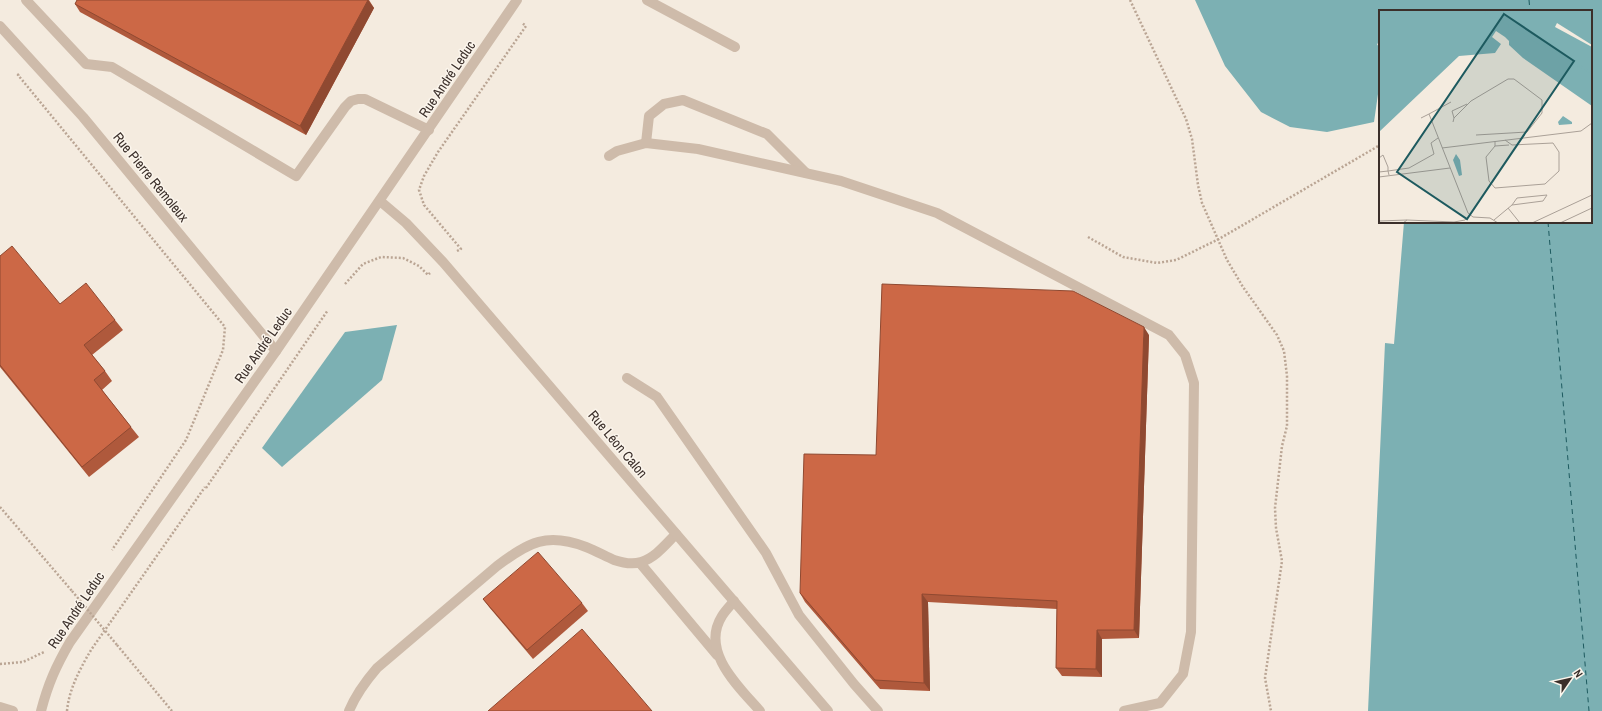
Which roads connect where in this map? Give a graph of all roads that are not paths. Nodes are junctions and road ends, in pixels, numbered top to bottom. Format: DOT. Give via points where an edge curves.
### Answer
graph roads {
  1 [pos="26,0"];
  2 [pos="518,0"];
  3 [pos="647,0"];
  4 [pos="0,26"];
  5 [pos="735,48"];
  6 [pos="429,130"];
  7 [pos="646,143"];
  8 [pos="608,156"];
  9 [pos="806,173"];
  10 [pos="380,201"];
  11 [pos="276,351"];
  12 [pos="627,378"];
  13 [pos="676,534"];
  14 [pos="640,563"];
  15 [pos="734,602"];
  16 [pos="719,657"];
  17 [pos="0,707"];
  18 [pos="13,711"];
  19 [pos="41,711"];
  20 [pos="349,711"];
  21 [pos="760,711"];
  22 [pos="828,711"];
  23 [pos="878,711"];
  24 [pos="1124,711"];
  1 -- 6 [label="street" via="86,64 112,67 296,176 338,115 351,102 358,99 365,99"];
  2 -- 6 [label="street, Rue André Leduc"];
  3 -- 5 [label="street"];
  4 -- 11 [label="street, Rue Pierre Remoleux" via="83,117"];
  6 -- 10 [label="street, Rue André Leduc"];
  7 -- 8 [label="street"];
  7 -- 9 [label="street" via="698,149"];
  7 -- 9 [label="street" via="649,116 664,104 683,100 767,134"];
  9 -- 24 [label="street" via="841,181 936,213 1169,335 1185,355 1194,383 1191,632 1183,674 1160,703"];
  10 -- 11 [label="street, Rue André Leduc"];
  10 -- 13 [label="street, Rue Léon Calon" via="406,223 443,262"];
  11 -- 19 [label="street, Rue André Leduc" via="70,642 47,687"];
  12 -- 23 [label="street" via="656,397 766,553 799,615"];
  13 -- 14 [label="street" via="650,559"];
  13 -- 15 [label="street, Rue Léon Calon"];
  14 -- 16 [label="street"];
  14 -- 20 [label="street" via="626,564 570,542 552,539 535,542 518,550 377,668 356,695"];
  15 -- 16 [label="street" via="722,616 718,626 715,640"];
  15 -- 22 [label="street, Rue Léon Calon"];
  16 -- 21 [label="street" via="729,674"];
  17 -- 18 [label="street"];
}
